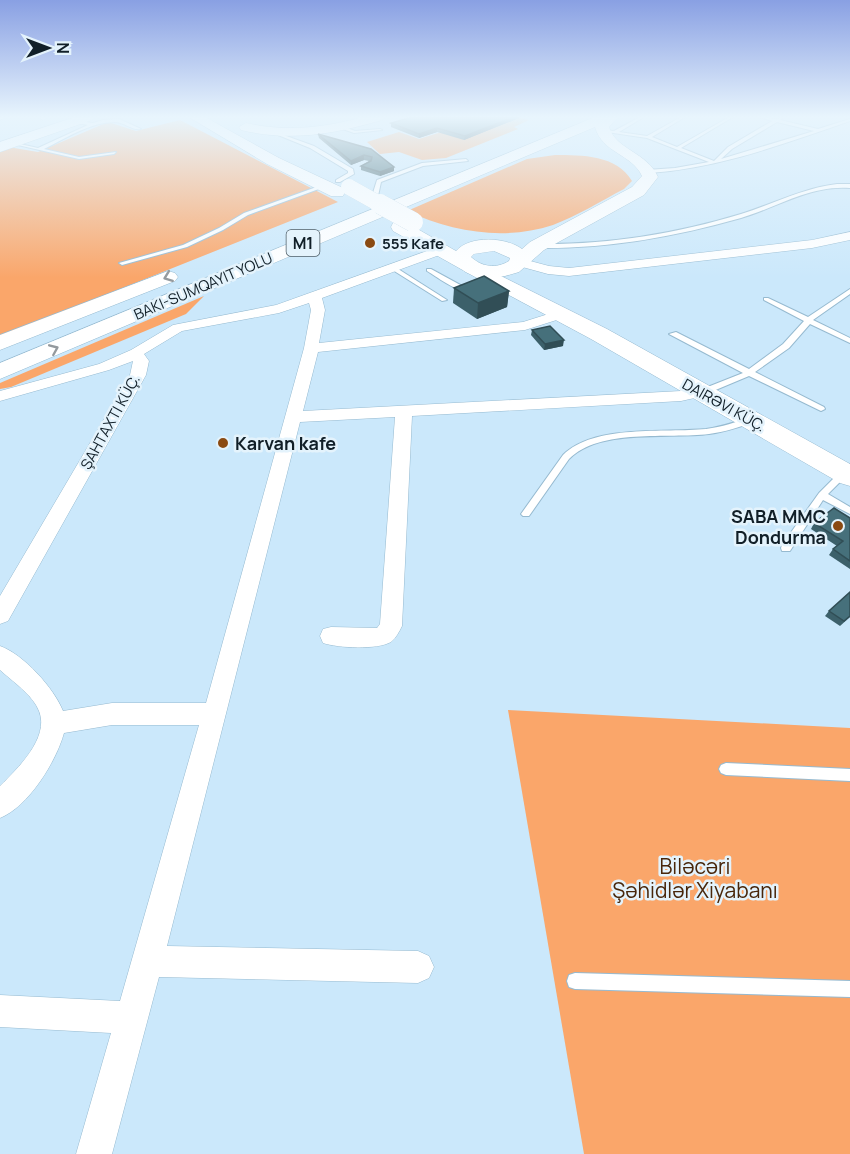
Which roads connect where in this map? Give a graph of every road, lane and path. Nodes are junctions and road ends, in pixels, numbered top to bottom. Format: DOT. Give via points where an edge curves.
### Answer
graph roads {
  1 [pos="303,171"];
  2 [pos="313,171"];
  3 [pos="318,171"];
  4 [pos="325,171"];
  5 [pos="329,171"];
  6 [pos="352,171"];
  7 [pos="437,171"];
  8 [pos="473,171"];
  9 [pos="647,171"];
  10 [pos="337,182"];
  11 [pos="850,186"];
  12 [pos="320,218"];
  13 [pos="573,225"];
  14 [pos="409,228"];
  15 [pos="850,236"];
  16 [pos="387,245"];
  17 [pos="489,245"];
  18 [pos="537,246"];
  19 [pos="441,250"];
  20 [pos="519,262"];
  21 [pos="122,263"];
  22 [pos="393,268"];
  23 [pos="187,270"];
  24 [pos="429,270"];
  25 [pos="479,276"];
  26 [pos="850,291"];
  27 [pos="314,295"];
  28 [pos="444,300"];
  29 [pos="766,300"];
  30 [pos="561,314"];
  31 [pos="810,319"];
  32 [pos="599,334"];
  33 [pos="673,334"];
  34 [pos="850,341"];
  35 [pos="0,343"];
  36 [pos="311,348"];
  37 [pos="136,353"];
  38 [pos="0,372"];
  39 [pos="749,373"];
  40 [pos="702,392"];
  41 [pos="0,396"];
  42 [pos="821,409"];
  43 [pos="404,412"];
  44 [pos="294,417"];
  45 [pos="752,420"];
  46 [pos="848,472"];
  47 [pos="822,495"];
  48 [pos="850,511"];
  49 [pos="526,514"];
  50 [pos="786,548"];
  51 [pos="0,615"];
  52 [pos="331,636"];
  53 [pos="0,656"];
  54 [pos="215,714"];
  55 [pos="53,724"];
  56 [pos="726,769"];
  57 [pos="850,775"];
  58 [pos="0,805"];
  59 [pos="149,960"];
  60 [pos="418,967"];
  61 [pos="575,981"];
  62 [pos="850,989"];
  63 [pos="0,1011"];
  64 [pos="132,1018"];
  65 [pos="94,1154"];
  1 -- 10 [label="main road"];
  2 -- 10 [label="main road"];
  3 -- 10 [label="main road"];
  4 -- 10 [label="main road"];
  5 -- 10 [label="lane"];
  6 -- 10 [label="lane"];
  7 -- 12 [label="main road, M1"];
  38 -- 8 [label="main road, M1, one-way"];
  9 -- 13 [label="main road" via="650,177 639,191"];
  10 -- 14 [label="main road"];
  10 -- 21 [label="lane" via="246,214 185,246"];
  11 -- 18 [label="lane" via="822,186 746,215 633,241 583,248"];
  13 -- 17 [label="main road" via="530,239"];
  13 -- 18 [label="main road"];
  14 -- 16 [label="lane"];
  14 -- 17 [label="main road"];
  14 -- 19 [label="main road, DAIRƏVI KÜÇ."];
  15 -- 20 [label="street" via="569,272"];
  17 -- 20 [label="main road, DAIRƏVI KÜÇ." via="516,252"];
  17 -- 25 [label="main road" via="462,257"];
  18 -- 20 [label="main road"];
  19 -- 22 [label="street"];
  19 -- 25 [label="main road, DAIRƏVI KÜÇ."];
  20 -- 25 [label="main road"];
  20 -- 32 [label="main road, DAIRƏVI KÜÇ." via="540,290"];
  22 -- 27 [label="street"];
  22 -- 28 [label="lane"];
  23 -- 35 [label="main road, one-way"];
  24 -- 25 [label="lane" via="463,289"];
  25 -- 30 [label="main road, DAIRƏVI KÜÇ."];
  26 -- 31 [label="lane"];
  27 -- 36 [label="street" via="318,310"];
  27 -- 37 [label="street" via="279,309 178,328"];
  29 -- 31 [label="lane"];
  30 -- 32 [label="main road, DAIRƏVI KÜÇ."];
  30 -- 36 [label="street" via="525,326"];
  31 -- 34 [label="lane"];
  31 -- 39 [label="lane" via="786,346"];
  32 -- 40 [label="main road, DAIRƏVI KÜÇ."];
  33 -- 39 [label="lane"];
  36 -- 44 [label="street"];
  37 -- 41 [label="street" via="104,367"];
  37 -- 51 [label="street" via="141,361 138,375"];
  39 -- 40 [label="lane"];
  39 -- 42 [label="lane"];
  40 -- 43 [label="street"];
  40 -- 45 [label="main road, DAIRƏVI KÜÇ."];
  43 -- 44 [label="street"];
  43 -- 52 [label="street" via="391,626 378,637"];
  44 -- 54 [label="street"];
  45 -- 46 [label="main road, DAIRƏVI KÜÇ."];
  45 -- 49 [label="lane" via="721,430 583,444 571,452"];
  46 -- 47 [label="lane"];
  47 -- 48 [label="lane"];
  47 -- 50 [label="lane"];
  53 -- 55 [label="street" via="51,709"];
  54 -- 55 [label="street" via="112,714"];
  54 -- 59 [label="street"];
  55 -- 58 [label="street" via="42,754 25,781"];
  56 -- 57 [label="lane"];
  59 -- 60 [label="street"];
  59 -- 64 [label="street"];
  61 -- 62 [label="lane"];
  63 -- 64 [label="street"];
  64 -- 65 [label="street"];
}
